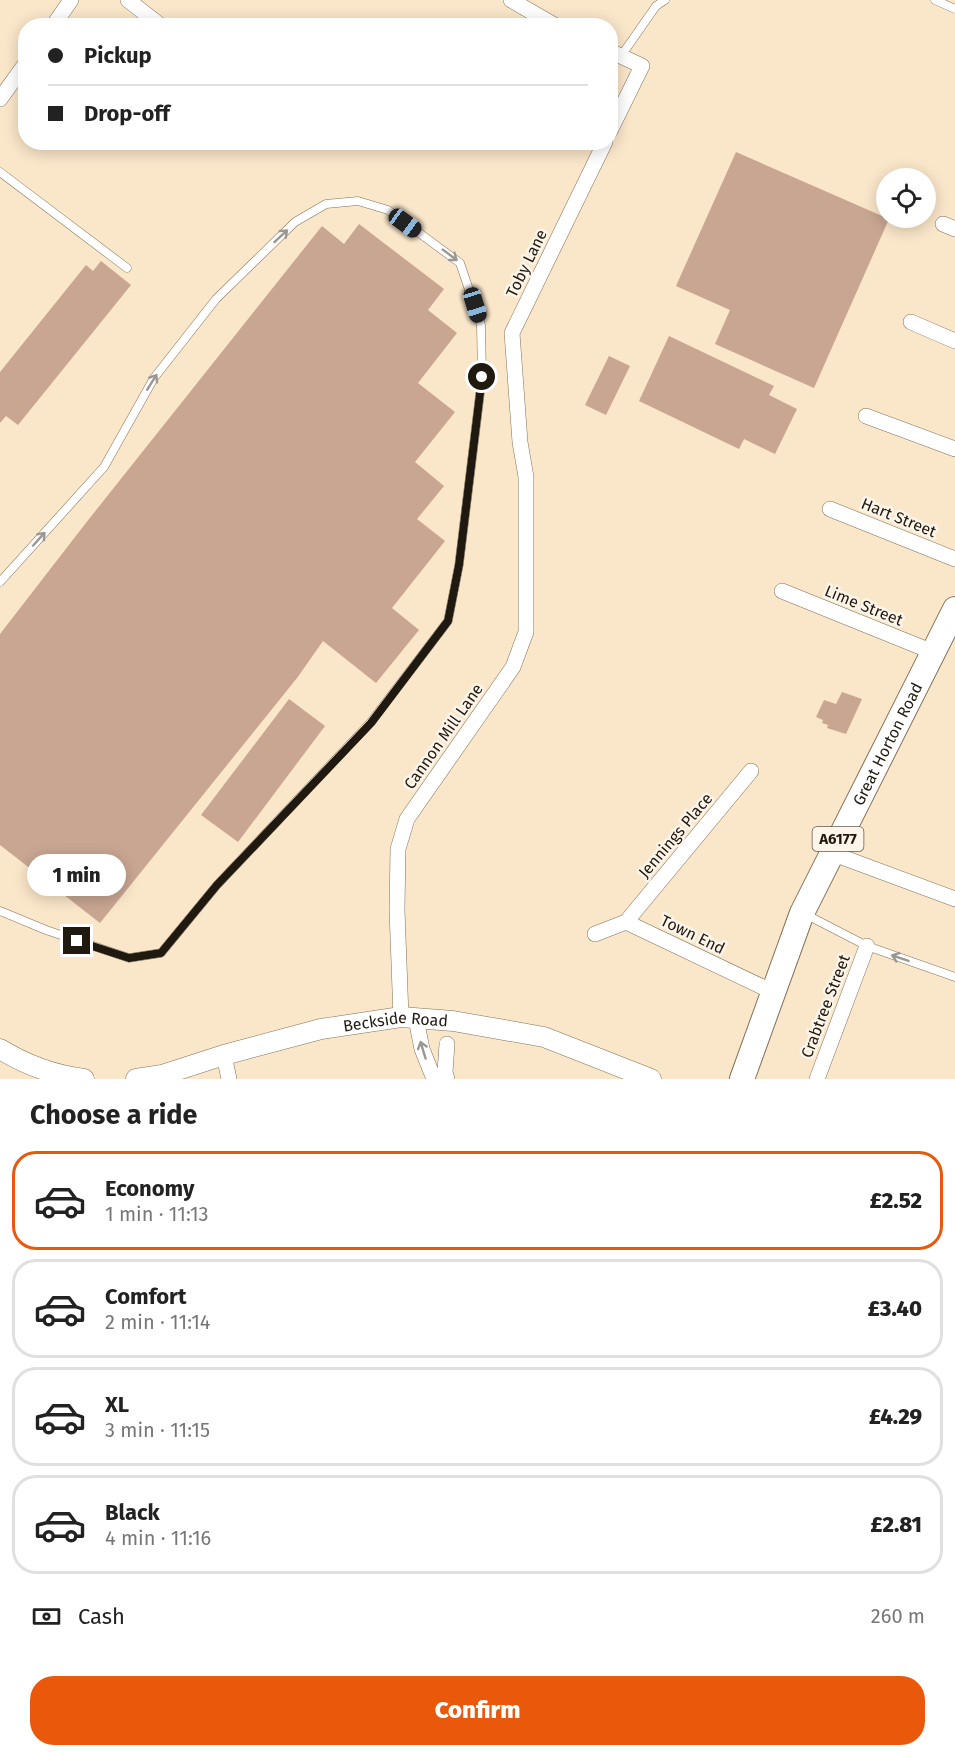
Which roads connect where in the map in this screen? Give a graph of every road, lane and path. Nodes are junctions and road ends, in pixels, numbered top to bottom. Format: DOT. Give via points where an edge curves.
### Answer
graph roads {
  1 [pos="70,0"];
  2 [pos="128,0"];
  3 [pos="511,0"];
  4 [pos="665,0"];
  5 [pos="935,0"];
  6 [pos="955,9"];
  7 [pos="58,18"];
  8 [pos="151,18"];
  9 [pos="542,18"];
  10 [pos="618,52"];
  11 [pos="618,55"];
  12 [pos="18,74"];
  13 [pos="0,99"];
  14 [pos="618,115"];
  15 [pos="601,150"];
  16 [pos="0,172"];
  17 [pos="127,268"];
  18 [pos="911,322"];
  19 [pos="955,341"];
  20 [pos="866,416"];
  21 [pos="955,449"];
  22 [pos="526,477"];
  23 [pos="830,509"];
  24 [pos="955,559"];
  25 [pos="0,582"];
  26 [pos="782,591"];
  27 [pos="953,618"];
  28 [pos="933,652"];
  29 [pos="751,771"];
  30 [pos="831,853"];
  31 [pos="955,898"];
  32 [pos="0,911"];
  33 [pos="802,913"];
  34 [pos="626,922"];
  35 [pos="595,934"];
  36 [pos="867,946"];
  37 [pos="955,977"];
  38 [pos="773,992"];
  39 [pos="409,1018"];
  40 [pos="447,1044"];
  41 [pos="0,1049"];
  42 [pos="224,1055"];
  43 [pos="84,1079"];
  44 [pos="136,1079"];
  45 [pos="229,1079"];
  46 [pos="434,1079"];
  47 [pos="447,1079"];
  48 [pos="651,1079"];
  49 [pos="742,1079"];
  50 [pos="817,1079"];
  1 -- 7 [label="street"];
  2 -- 8 [label="street"];
  3 -- 9 [label="street"];
  4 -- 10 [label="lane"];
  5 -- 6 [label="lane"];
  11 -- 14 [label="street" via="642,66"];
  12 -- 13 [label="street"];
  15 -- 22 [label="street, Toby Lane" via="512,333"];
  16 -- 17 [label="lane"];
  18 -- 19 [label="street"];
  20 -- 21 [label="street"];
  22 -- 39 [label="street, Cannon Mill Lane" via="526,632 513,667 407,819 398,849 398,910"];
  23 -- 24 [label="street, Hart Street"];
  25 -- 32 [label="lane, one-way" via="104,467 154,378 216,299 296,222 326,204 358,201 388,210 460,263 481,325 482,377 459,565 448,621 371,723 217,885 161,953 129,958"];
  26 -- 28 [label="street, Lime Street"];
  27 -- 28 [label="main road, Great Horton Road / A6177"];
  28 -- 30 [label="main road, Great Horton Road / A6177"];
  29 -- 34 [label="street, Jennings Place"];
  30 -- 31 [label="street"];
  30 -- 33 [label="main road, Great Horton Road / A6177"];
  33 -- 36 [label="lane"];
  33 -- 38 [label="main road, Great Horton Road / A6177"];
  34 -- 35 [label="street"];
  34 -- 38 [label="street, Town End"];
  37 -- 36 [label="lane, one-way"];
  36 -- 50 [label="street, Crabtree Street"];
  38 -- 49 [label="main road, Great Horton Road / A6177"];
  39 -- 42 [label="street, Beckside Road" via="321,1029"];
  46 -- 39 [label="street, Cannon Mill Lane, one-way"];
  39 -- 48 [label="street, Beckside Road" via="453,1021 543,1037"];
  40 -- 47 [label="street"];
  41 -- 43 [label="street" via="23,1063"];
  42 -- 44 [label="street, Beckside Road"];
  42 -- 45 [label="street"];
}
